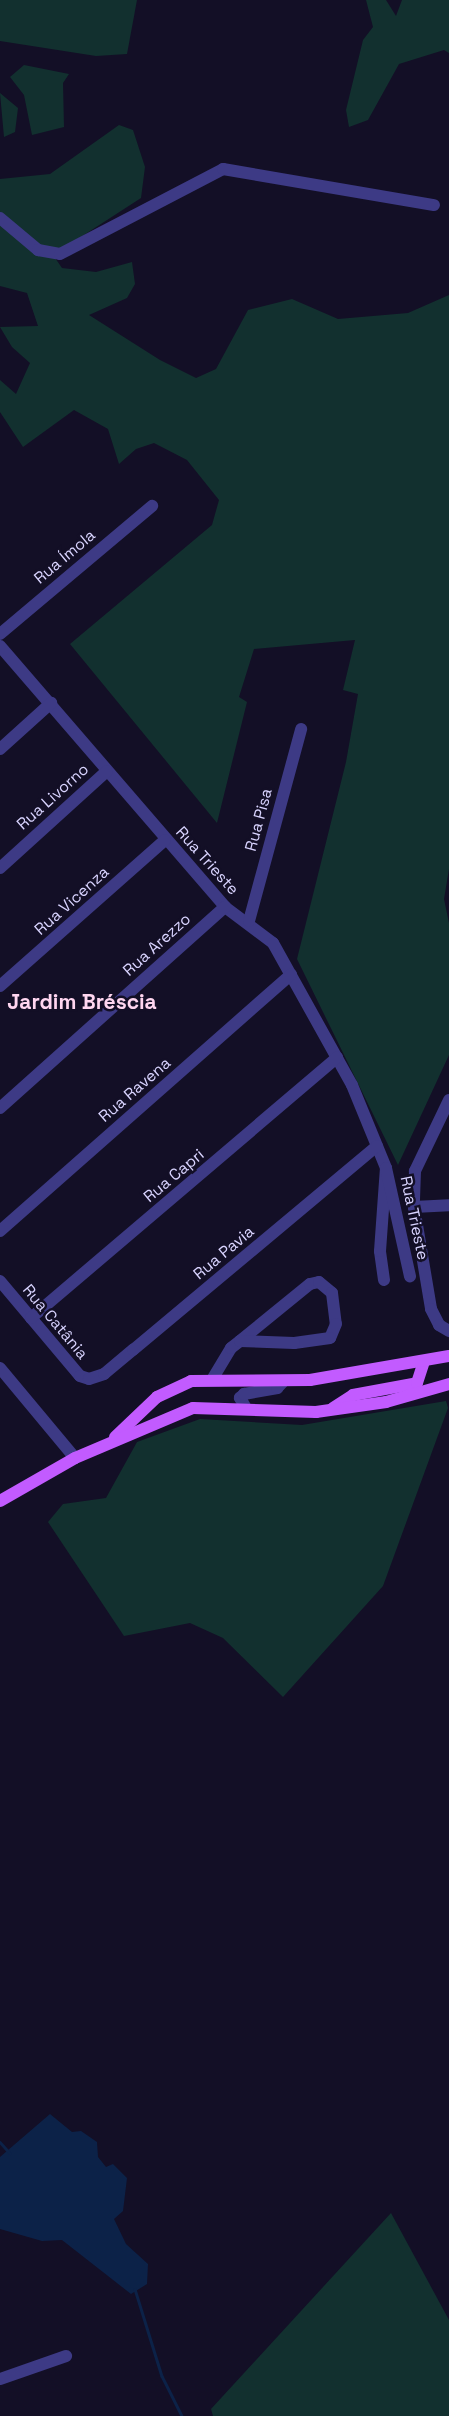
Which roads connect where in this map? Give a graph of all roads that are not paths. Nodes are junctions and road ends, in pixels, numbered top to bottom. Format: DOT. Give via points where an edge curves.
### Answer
graph roads {
  1 [pos="434,205"];
  2 [pos="0,218"];
  3 [pos="152,506"];
  4 [pos="0,634"];
  5 [pos="0,646"];
  6 [pos="51,704"];
  7 [pos="301,729"];
  8 [pos="0,749"];
  9 [pos="107,771"];
  10 [pos="165,840"];
  11 [pos="0,868"];
  12 [pos="224,907"];
  13 [pos="249,921"];
  14 [pos="291,974"];
  15 [pos="0,986"];
  16 [pos="337,1058"];
  17 [pos="0,1108"];
  18 [pos="447,1108"];
  19 [pos="377,1146"];
  20 [pos="386,1168"];
  21 [pos="449,1205"];
  22 [pos="414,1207"];
  23 [pos="0,1231"];
  24 [pos="410,1276"];
  25 [pos="384,1280"];
  26 [pos="0,1281"];
  27 [pos="31,1318"];
  28 [pos="260,1324"];
  29 [pos="444,1328"];
  30 [pos="240,1341"];
  31 [pos="276,1342"];
  32 [pos="449,1356"];
  33 [pos="423,1364"];
  34 [pos="0,1368"];
  35 [pos="213,1378"];
  36 [pos="89,1379"];
  37 [pos="283,1382"];
  38 [pos="449,1384"];
  39 [pos="246,1408"];
  40 [pos="329,1411"];
  41 [pos="112,1441"];
  42 [pos="75,1458"];
  43 [pos="0,1501"];
  44 [pos="66,2356"];
  45 [pos="0,2379"];
  1 -- 2 [label="street" via="224,169 60,254 38,250"];
  3 -- 4 [label="street, Rua Ímola"];
  5 -- 6 [label="street, Rua Trieste"];
  6 -- 8 [label="street"];
  6 -- 9 [label="street, Rua Trieste"];
  7 -- 13 [label="street, Rua Pisa"];
  9 -- 10 [label="street, Rua Trieste"];
  9 -- 11 [label="street, Rua Livorno"];
  10 -- 12 [label="street, Rua Trieste"];
  10 -- 15 [label="street, Rua Vicenza"];
  12 -- 13 [label="street, Rua Trieste"];
  12 -- 17 [label="street, Rua Arezzo"];
  13 -- 14 [label="street, Rua Trieste" via="273,943"];
  14 -- 16 [label="street, Rua Trieste"];
  14 -- 23 [label="street, Rua Ravena"];
  16 -- 19 [label="street, Rua Trieste"];
  16 -- 27 [label="street, Rua Capri"];
  18 -- 22 [label="street" via="415,1171"];
  19 -- 20 [label="street, Rua Trieste"];
  19 -- 36 [label="street, Rua Pavia" via="104,1374"];
  20 -- 24 [label="street, Rua Trieste"];
  20 -- 25 [label="street, Rua Trieste" via="380,1252"];
  21 -- 22 [label="street"];
  22 -- 29 [label="street" via="431,1309"];
  26 -- 27 [label="street, Rua Catânia"];
  27 -- 36 [label="street, Rua Catânia" via="80,1376"];
  28 -- 30 [label="street"];
  28 -- 31 [label="street"];
  28 -- 31 [label="street" via="310,1284 327,1286 336,1324 330,1338"];
  30 -- 31 [label="street"];
  30 -- 35 [label="street"];
  32 -- 33 [label="main road"];
  33 -- 37 [label="main road"];
  33 -- 40 [label="main road" via="417,1383 354,1396"];
  34 -- 42 [label="street"];
  35 -- 37 [label="main road"];
  35 -- 41 [label="main road" via="164,1392"];
  37 -- 39 [label="street" via="277,1388 244,1394 240,1398"];
  38 -- 40 [label="main road" via="386,1402"];
  39 -- 40 [label="main road"];
  39 -- 41 [label="main road" via="193,1408"];
  41 -- 42 [label="main road"];
  42 -- 43 [label="main road"];
  44 -- 45 [label="street"];
}
